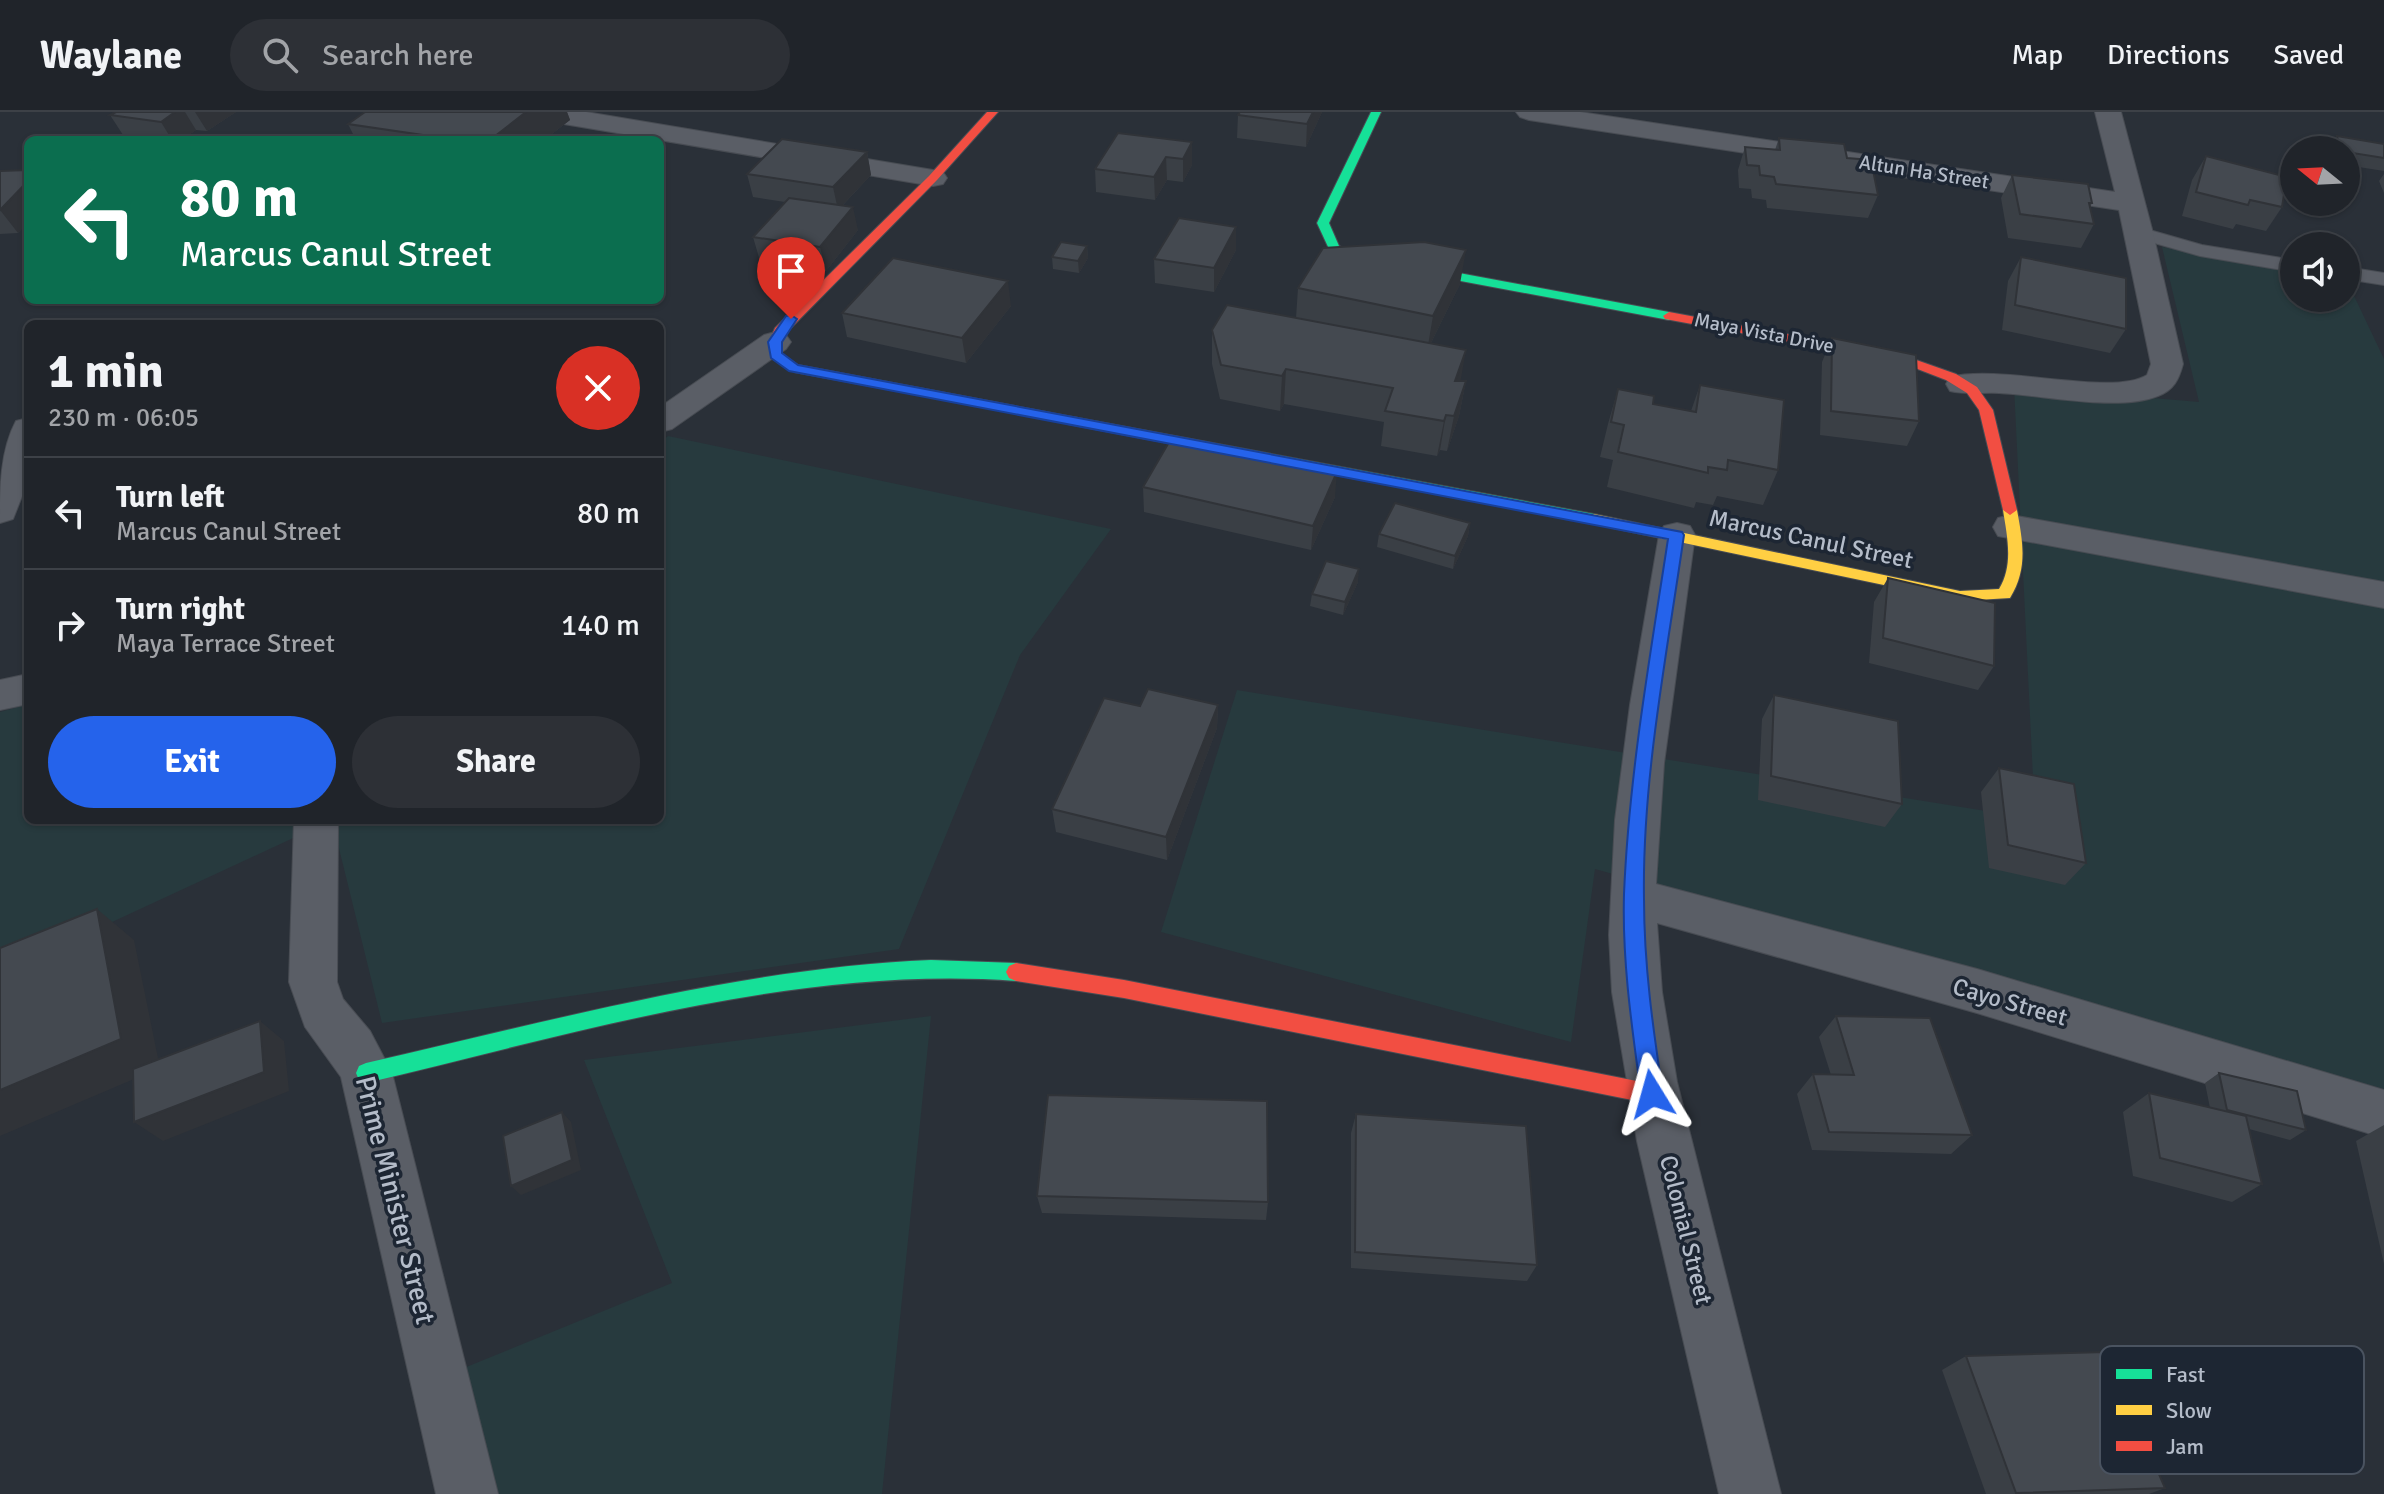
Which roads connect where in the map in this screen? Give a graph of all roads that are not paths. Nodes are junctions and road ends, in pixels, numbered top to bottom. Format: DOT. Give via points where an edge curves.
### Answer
graph roads {
  1 [pos="540,112"];
  2 [pos="993,112"];
  3 [pos="1376,112"];
  4 [pos="1529,112"];
  5 [pos="2108,112"];
  6 [pos="933,178"];
  7 [pos="2129,203"];
  8 [pos="2139,233"];
  9 [pos="2280,264"];
  10 [pos="2360,275"];
  11 [pos="2384,279"];
  12 [pos="775,342"];
  13 [pos="1962,384"];
  14 [pos="664,419"];
  15 [pos="24,440"];
  16 [pos="0,511"];
  17 [pos="2011,527"];
  18 [pos="1677,535"];
  19 [pos="2384,595"];
  20 [pos="24,690"];
  21 [pos="0,695"];
  22 [pos="316,824"];
  23 [pos="1634,897"];
  24 [pos="366,1073"];
  25 [pos="1652,1094"];
  26 [pos="2384,1114"];
  27 [pos="467,1494"];
  28 [pos="1750,1494"];
  1 -- 6 [label="street"];
  2 -- 6 [label="street"];
  3 -- 13 [label="street, Maya Vista Drive" via="1323,223 1334,248 1354,257 1919,363"];
  4 -- 7 [label="street, Altun Ha Street"];
  5 -- 7 [label="street, Maya Vista Drive"];
  6 -- 12 [label="street" via="791,319"];
  7 -- 8 [label="street, Maya Vista Drive"];
  8 -- 9 [label="lane"];
  8 -- 13 [label="street, Maya Vista Drive" via="2167,364 2162,380 2125,393"];
  10 -- 11 [label="lane"];
  12 -- 14 [label="street"];
  12 -- 18 [label="street, Marcus Canul Street" via="776,355 794,368"];
  13 -- 17 [label="street" via="1981,400 1991,418"];
  15 -- 16 [label="street"];
  17 -- 18 [label="street, Marcus Canul Street" via="2014,583 2004,594 1960,596"];
  17 -- 19 [label="street"];
  18 -- 23 [label="street, Colonial Street" via="1643,761"];
  20 -- 21 [label="street"];
  22 -- 24 [label="street, Prime Minister Street" via="313,982 323,1011"];
  23 -- 25 [label="street, Colonial Street" via="1637,990"];
  23 -- 26 [label="street, Cayo Street" via="1977,991"];
  24 -- 25 [label="street" via="601,1018 840,973 971,968 1042,973"];
  24 -- 27 [label="street, Prime Minister Street"];
  25 -- 28 [label="street, Colonial Street"];
}
